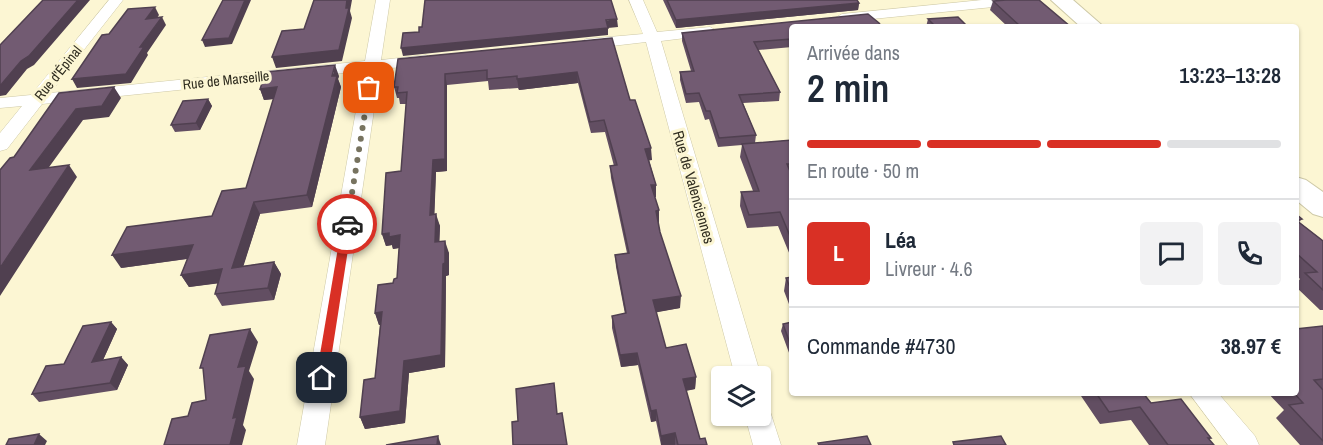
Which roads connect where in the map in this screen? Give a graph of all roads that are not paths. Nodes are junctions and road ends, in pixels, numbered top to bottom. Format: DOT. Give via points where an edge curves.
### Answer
graph roads {
  1 [pos="116,0"];
  2 [pos="383,0"];
  3 [pos="636,0"];
  4 [pos="876,0"];
  5 [pos="1024,0"];
  6 [pos="1061,0"];
  7 [pos="887,13"];
  8 [pos="822,20"];
  9 [pos="896,24"];
  10 [pos="1090,24"];
  11 [pos="722,30"];
  12 [pos="652,37"];
  13 [pos="569,45"];
  14 [pos="438,59"];
  15 [pos="373,66"];
  16 [pos="37,99"];
  17 [pos="0,103"];
  18 [pos="0,146"];
  19 [pos="1299,188"];
  20 [pos="1323,207"];
  21 [pos="745,366"];
  22 [pos="1204,396"];
  23 [pos="762,426"];
  24 [pos="310,445"];
  25 [pos="767,445"];
  26 [pos="1245,445"];
  1 -- 16 [label="street, Rue d'Épinal"];
  2 -- 15 [label="street"];
  3 -- 12 [label="street, Rue de Valenciennes"];
  4 -- 7 [label="street"];
  5 -- 7 [label="street"];
  6 -- 10 [label="street"];
  7 -- 8 [label="street"];
  7 -- 9 [label="street"];
  11 -- 12 [label="street"];
  12 -- 13 [label="street"];
  12 -- 21 [label="street, Rue de Valenciennes"];
  14 -- 15 [label="street, Rue de Marseille"];
  15 -- 16 [label="street, Rue de Marseille"];
  15 -- 24 [label="street"];
  16 -- 17 [label="street, Rue de Marseille"];
  16 -- 18 [label="street, Rue d'Épinal"];
  19 -- 20 [label="street"];
  22 -- 26 [label="street"];
  23 -- 25 [label="street"];
}
